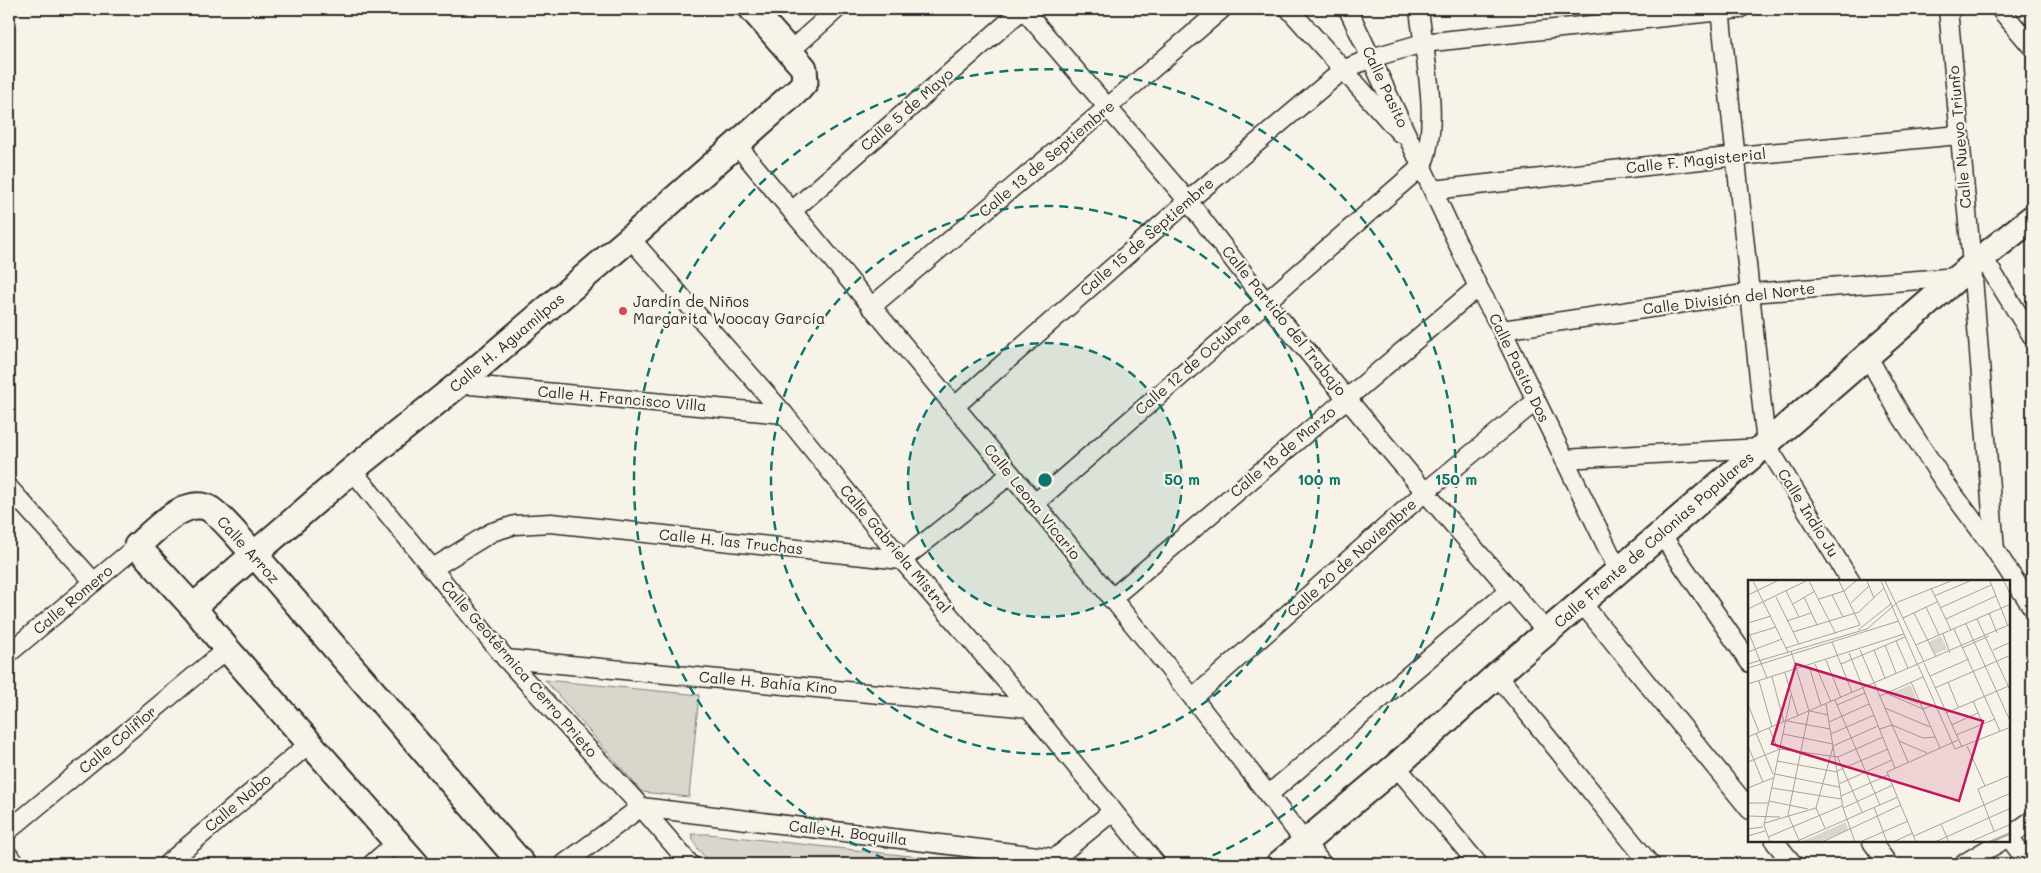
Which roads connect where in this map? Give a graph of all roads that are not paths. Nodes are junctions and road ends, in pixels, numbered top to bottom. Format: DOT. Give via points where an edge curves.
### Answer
graph roads {
  1 [pos="752,9"];
  2 [pos="837,9"];
  3 [pos="1023,9"];
  4 [pos="1222,9"];
  5 [pos="1288,9"];
  6 [pos="1348,9"];
  7 [pos="1419,9"];
  8 [pos="1740,9"];
  9 [pos="1948,9"];
  10 [pos="2000,9"];
  11 [pos="1720,10"];
  12 [pos="1423,42"];
  13 [pos="2032,47"];
  14 [pos="1371,58"];
  15 [pos="797,60"];
  16 [pos="1343,70"];
  17 [pos="1108,107"];
  18 [pos="1959,135"];
  19 [pos="736,144"];
  20 [pos="1413,148"];
  21 [pos="1737,156"];
  22 [pos="1422,166"];
  23 [pos="1433,190"];
  24 [pos="1188,201"];
  25 [pos="792,211"];
  26 [pos="2032,218"];
  27 [pos="630,238"];
  28 [pos="1971,266"];
  29 [pos="1478,287"];
  30 [pos="1750,293"];
  31 [pos="1265,301"];
  32 [pos="871,307"];
  33 [pos="1502,330"];
  34 [pos="2032,336"];
  35 [pos="1868,356"];
  36 [pos="459,384"];
  37 [pos="1346,398"];
  38 [pos="1536,401"];
  39 [pos="954,408"];
  40 [pos="784,414"];
  41 [pos="1764,446"];
  42 [pos="1564,459"];
  43 [pos="352,470"];
  44 [pos="1011,474"];
  45 [pos="9,488"];
  46 [pos="1425,492"];
  47 [pos="1034,504"];
  48 [pos="1661,534"];
  49 [pos="137,546"];
  50 [pos="1994,550"];
  51 [pos="254,554"];
  52 [pos="902,560"];
  53 [pos="432,568"];
  54 [pos="1618,570"];
  55 [pos="1850,580"];
  56 [pos="94,582"];
  57 [pos="1510,589"];
  58 [pos="1111,598"];
  59 [pos="1581,602"];
  60 [pos="193,607"];
  61 [pos="2032,607"];
  62 [pos="1547,632"];
  63 [pos="227,650"];
  64 [pos="9,653"];
  65 [pos="506,659"];
  66 [pos="1748,660"];
  67 [pos="1497,675"];
  68 [pos="1193,698"];
  69 [pos="1029,708"];
  70 [pos="310,743"];
  71 [pos="1396,766"];
  72 [pos="1268,795"];
  73 [pos="641,807"];
  74 [pos="1748,808"];
  75 [pos="1113,811"];
  76 [pos="2032,820"];
  77 [pos="9,830"];
  78 [pos="2011,836"];
  79 [pos="2011,838"];
  80 [pos="397,842"];
  81 [pos="1304,842"];
  82 [pos="1776,843"];
  83 [pos="1873,843"];
  84 [pos="1998,843"];
  85 [pos="9,856"];
  86 [pos="1051,861"];
  87 [pos="16,864"];
  88 [pos="167,864"];
  89 [pos="372,864"];
  90 [pos="416,864"];
  91 [pos="522,864"];
  92 [pos="564,864"];
  93 [pos="690,864"];
  94 [pos="1156,864"];
  95 [pos="1279,864"];
  96 [pos="1322,864"];
  97 [pos="1478,864"];
  98 [pos="1650,864"];
  99 [pos="1793,864"];
  100 [pos="1888,864"];
  101 [pos="1963,864"];
  102 [pos="2029,864"];
  1 -- 15 [label="street"];
  2 -- 15 [label="street"];
  3 -- 17 [label="street, Calle Partido del Trabajo"];
  3 -- 25 [label="street, Calle 5 de Mayo"];
  4 -- 17 [label="street, Calle 13 de Septiembre"];
  5 -- 16 [label="street"];
  6 -- 14 [label="street, Calle Pasito"];
  7 -- 12 [label="street"];
  8 -- 11 [label="street, Calle 15 de Septiembre"];
  9 -- 18 [label="street, Calle Nuevo Triunfo"];
  10 -- 13 [label="street"];
  11 -- 12 [label="street, Calle 15 de Septiembre"];
  11 -- 21 [label="street"];
  12 -- 14 [label="street, Calle 15 de Septiembre"];
  12 -- 22 [label="street" via="1431,120 1430,139"];
  14 -- 16 [label="street, Calle 15 de Septiembre"];
  14 -- 20 [label="street, Calle Pasito"];
  15 -- 19 [label="street, Calle H. Aguamilpas" via="805,82"];
  16 -- 20 [label="street"];
  16 -- 24 [label="street, Calle 15 de Septiembre"];
  17 -- 24 [label="street, Calle Partido del Trabajo"];
  17 -- 32 [label="street, Calle 13 de Septiembre"];
  18 -- 21 [label="street, Calle F. Magisterial"];
  18 -- 28 [label="street, Calle Nuevo Triunfo"];
  19 -- 25 [label="street, Calle Leona Vicario"];
  19 -- 27 [label="street, Calle H. Aguamilpas"];
  20 -- 22 [label="street, Calle Pasito"];
  21 -- 23 [label="street, Calle F. Magisterial"];
  21 -- 30 [label="street"];
  22 -- 23 [label="street, Calle Pasito Dos"];
  22 -- 31 [label="street, Calle 12 de Octubre"];
  23 -- 29 [label="street, Calle Pasito Dos"];
  24 -- 31 [label="street, Calle Partido del Trabajo"];
  24 -- 39 [label="street, Calle 15 de Septiembre"];
  25 -- 32 [label="street, Calle Leona Vicario"];
  26 -- 28 [label="street, Calle Frente de Colonias Populares"];
  27 -- 36 [label="street, Calle H. Aguamilpas"];
  27 -- 40 [label="street, Calle Gabriela Mistral"];
  28 -- 30 [label="street, Calle División del Norte"];
  28 -- 34 [label="street"];
  28 -- 35 [label="street, Calle Frente de Colonias Populares"];
  28 -- 50 [label="street, Calle Nuevo Triunfo"];
  29 -- 33 [label="street, Calle Pasito Dos"];
  29 -- 37 [label="street, Calle 18 de Marzo"];
  30 -- 33 [label="street, Calle División del Norte"];
  30 -- 41 [label="street"];
  31 -- 37 [label="street, Calle Partido del Trabajo"];
  31 -- 47 [label="street, Calle 12 de Octubre"];
  32 -- 39 [label="street, Calle Leona Vicario"];
  33 -- 38 [label="street, Calle Pasito Dos"];
  35 -- 41 [label="street, Calle Frente de Colonias Populares"];
  35 -- 50 [label="street" via="1901,416"];
  36 -- 40 [label="street, Calle H. Francisco Villa"];
  36 -- 43 [label="street, Calle H. Aguamilpas"];
  37 -- 46 [label="street, Calle Partido del Trabajo"];
  37 -- 58 [label="street, Calle 18 de Marzo"];
  38 -- 42 [label="street, Calle Pasito Dos"];
  38 -- 46 [label="street, Calle 20 de Noviembre"];
  39 -- 44 [label="street, Calle Leona Vicario"];
  40 -- 52 [label="street, Calle Gabriela Mistral"];
  41 -- 42 [label="street"];
  41 -- 48 [label="street, Calle Frente de Colonias Populares"];
  41 -- 55 [label="street, Calle Indio Ju"];
  42 -- 54 [label="street, Calle Pasito Dos"];
  43 -- 51 [label="street, Calle H. Aguamilpas"];
  43 -- 53 [label="street, Calle Geotérmica Cerro Prieto"];
  44 -- 47 [label="street, Calle Leona Vicario"];
  44 -- 52 [label="street"];
  45 -- 56 [label="street"];
  46 -- 57 [label="street, Calle Partido del Trabajo"];
  46 -- 68 [label="street, Calle 20 de Noviembre"];
  47 -- 58 [label="street, Calle Leona Vicario"];
  48 -- 54 [label="street, Calle Frente de Colonias Populares"];
  48 -- 66 [label="street"];
  49 -- 51 [label="street, Calle Arroz" via="183,509 200,506 210,509"];
  49 -- 56 [label="street, Calle Romero"];
  49 -- 60 [label="street"];
  50 -- 61 [label="street"];
  51 -- 60 [label="street, Calle H. Aguamilpas"];
  51 -- 91 [label="street, Calle Arroz"];
  52 -- 53 [label="street, Calle H. las Truchas" via="551,523 515,525 492,532"];
  52 -- 69 [label="street, Calle Gabriela Mistral"];
  53 -- 65 [label="street, Calle Geotérmica Cerro Prieto"];
  54 -- 59 [label="street, Calle Frente de Colonias Populares"];
  56 -- 64 [label="street, Calle Romero"];
  57 -- 62 [label="street, Calle Partido del Trabajo"];
  57 -- 72 [label="street"];
  58 -- 68 [label="street, Calle Leona Vicario"];
  59 -- 62 [label="street, Calle Frente de Colonias Populares"];
  59 -- 74 [label="street"];
  60 -- 63 [label="street"];
  62 -- 67 [label="street, Calle Frente de Colonias Populares"];
  63 -- 70 [label="street"];
  63 -- 77 [label="street, Calle Coliflor"];
  65 -- 69 [label="street, Calle H. Bahía Kino"];
  65 -- 73 [label="street, Calle Geotérmica Cerro Prieto"];
  67 -- 71 [label="street, Calle Frente de Colonias Populares"];
  67 -- 98 [label="street"];
  68 -- 72 [label="street, Calle Leona Vicario"];
  69 -- 75 [label="street, Calle Gabriela Mistral"];
  70 -- 80 [label="street"];
  70 -- 88 [label="street, Calle Nabo"];
  71 -- 81 [label="street, Calle Frente de Colonias Populares"];
  71 -- 97 [label="street"];
  72 -- 81 [label="street, Calle Leona Vicario"];
  73 -- 86 [label="street, Calle H. Boquilla"];
  73 -- 92 [label="street"];
  73 -- 93 [label="street, Calle Geotérmica Cerro Prieto"];
  75 -- 86 [label="street"];
  75 -- 94 [label="street, Calle Gabriela Mistral"];
  76 -- 78 [label="street"];
  79 -- 102 [label="street"];
  80 -- 89 [label="street"];
  80 -- 90 [label="street"];
  81 -- 95 [label="street, Calle Frente de Colonias Populares"];
  81 -- 96 [label="street, Calle Leona Vicario"];
  82 -- 99 [label="street"];
  83 -- 100 [label="street"];
  84 -- 101 [label="street"];
  85 -- 87 [label="street"];
}
